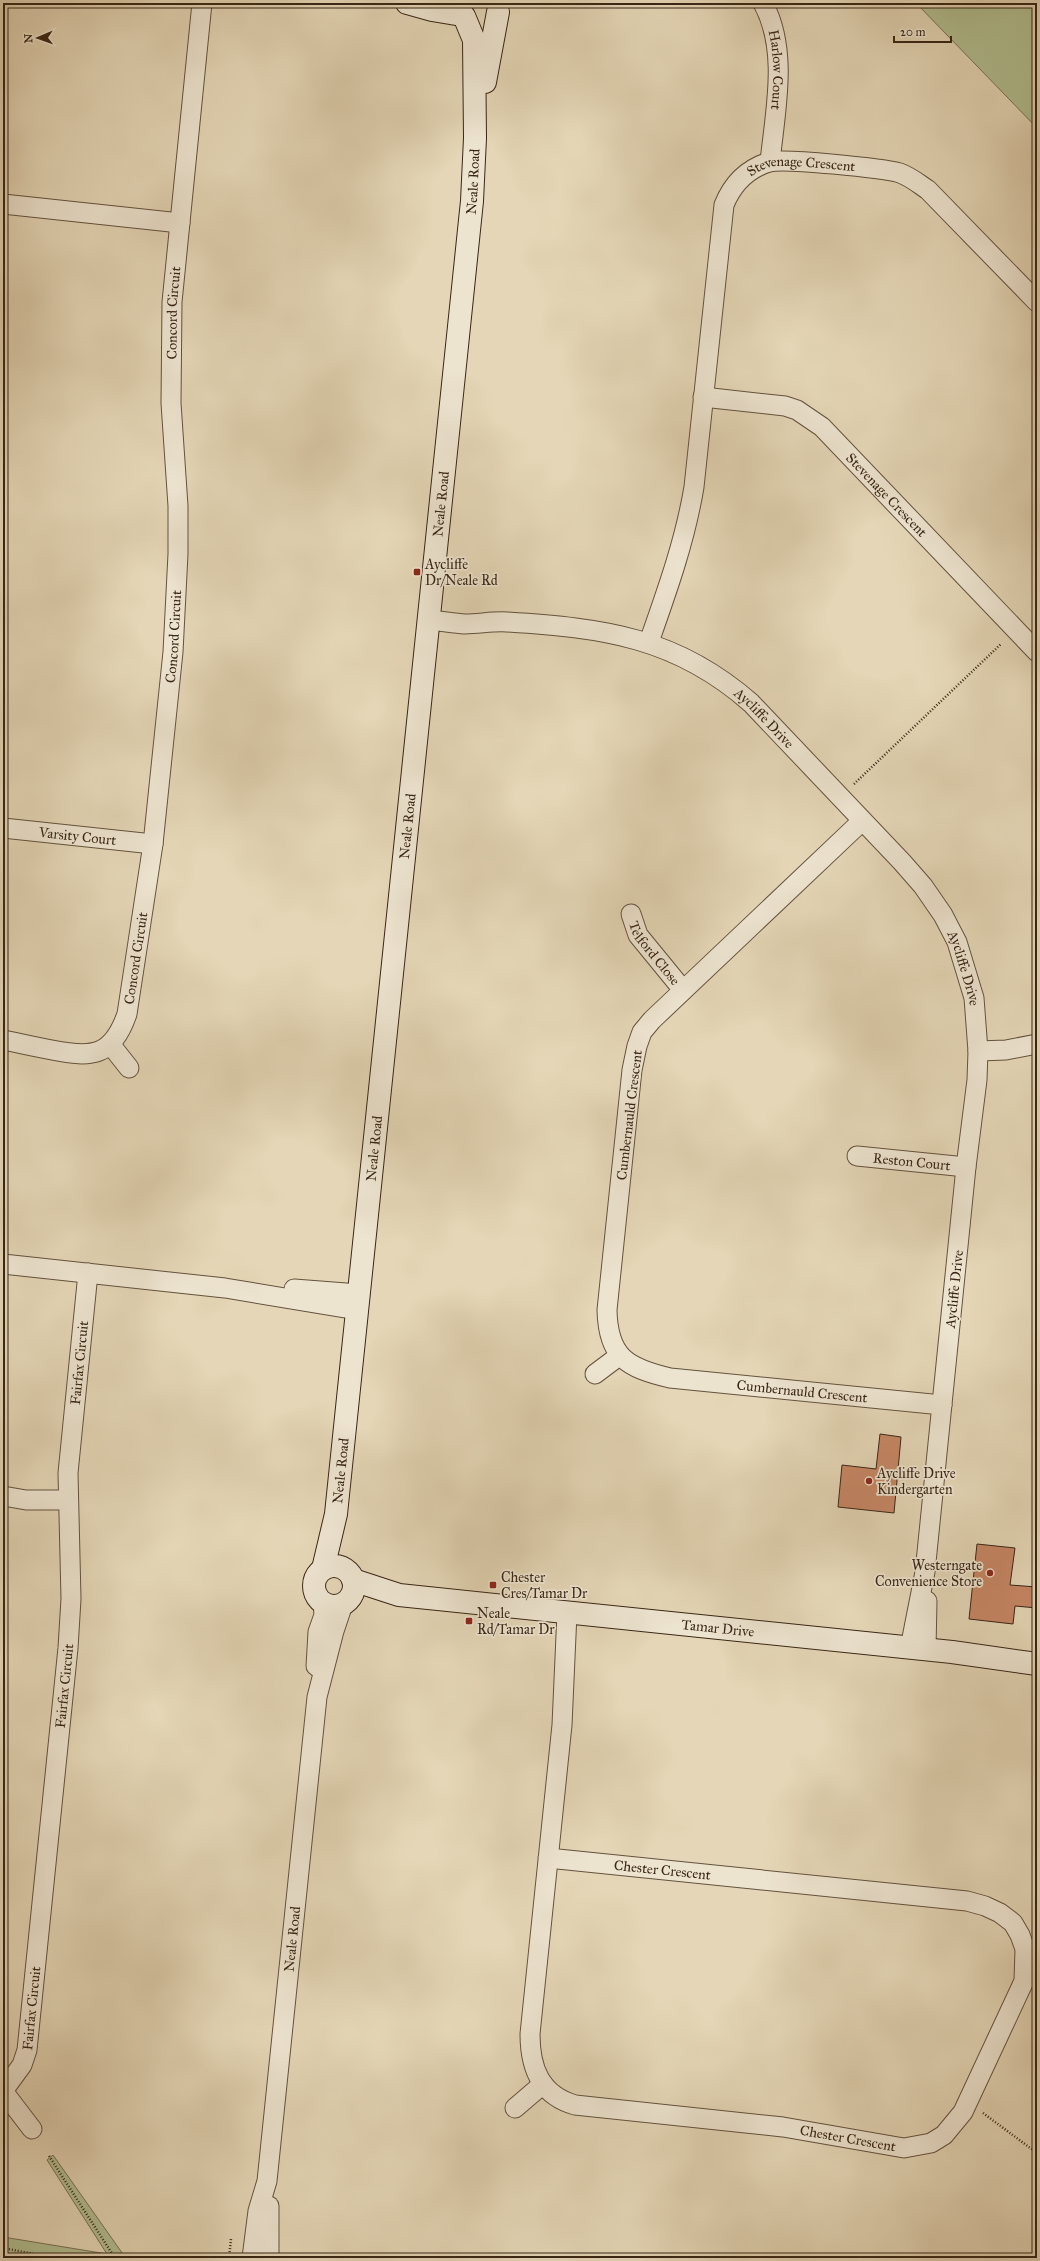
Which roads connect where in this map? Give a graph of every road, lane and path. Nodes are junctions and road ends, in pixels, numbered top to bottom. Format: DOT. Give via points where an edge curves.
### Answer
graph roads {
  1 [pos="202,3"];
  2 [pos="407,3"];
  3 [pos="764,3"];
  4 [pos="501,8"];
  5 [pos="460,11"];
  6 [pos="475,138"];
  7 [pos="770,162"];
  8 [pos="3,204"];
  9 [pos="180,223"];
  10 [pos="1037,302"];
  11 [pos="703,397"];
  12 [pos="429,613"];
  13 [pos="649,642"];
  14 [pos="1001,644"];
  15 [pos="1037,652"];
  16 [pos="854,784"];
  17 [pos="862,821"];
  18 [pos="3,828"];
  19 [pos="153,844"];
  20 [pos="631,914"];
  21 [pos="683,990"];
  22 [pos="3,1040"];
  23 [pos="110,1044"];
  24 [pos="978,1044"];
  25 [pos="1035,1044"];
  26 [pos="129,1068"];
  27 [pos="857,1156"];
  28 [pos="966,1168"];
  29 [pos="3,1264"];
  30 [pos="88,1273"];
  31 [pos="358,1302"];
  32 [pos="619,1356"];
  33 [pos="595,1374"];
  34 [pos="942,1405"];
  35 [pos="3,1496"];
  36 [pos="68,1500"];
  37 [pos="339,1572"];
  38 [pos="399,1595"];
  39 [pos="338,1603"];
  40 [pos="573,1613"];
  41 [pos="918,1648"];
  42 [pos="1037,1664"];
  43 [pos="548,1858"];
  44 [pos="1030,1939"];
  45 [pos="543,2084"];
  46 [pos="3,2091"];
  47 [pos="969,2100"];
  48 [pos="515,2108"];
  49 [pos="32,2129"];
  50 [pos="1037,2153"];
  51 [pos="49,2156"];
  52 [pos="267,2181"];
  53 [pos="231,2239"];
  54 [pos="3,2248"];
  55 [pos="55,2258"];
  56 [pos="116,2258"];
  57 [pos="229,2258"];
  58 [pos="252,2258"];
  59 [pos="269,2258"];
  1 -- 9 [label="street, Concord Circuit"];
  2 -- 5 [label="street" via="432,10"];
  3 -- 7 [label="street, Harlow Court" via="778,58"];
  4 -- 5 [label="street" via="492,17 478,21"];
  4 -- 6 [label="street, Neale Road" via="492,36"];
  5 -- 6 [label="street, Neale Road" via="474,40"];
  6 -- 12 [label="street, Neale Road" via="472,201"];
  7 -- 10 [label="street, Stevenage Crescent" via="886,171 909,176 928,190"];
  7 -- 11 [label="street, Stevenage Crescent" via="750,171 738,181 724,205"];
  8 -- 9 [label="street"];
  9 -- 19 [label="street, Concord Circuit" via="172,302 171,351 171,403 178,506 177,596"];
  11 -- 13 [label="street, Stevenage Crescent" via="688,524"];
  11 -- 15 [label="street, Stevenage Crescent" via="785,406 810,417"];
  12 -- 13 [label="street, Aycliffe Drive" via="469,612 505,622 614,633"];
  12 -- 31 [label="street, Neale Road"];
  13 -- 17 [label="street, Aycliffe Drive" via="705,667 729,684 782,734"];
  14 -- 16 [label="path"];
  17 -- 21 [label="street, Cumbernauld Crescent"];
  17 -- 24 [label="street, Aycliffe Drive" via="923,886 943,915 957,942 974,998"];
  18 -- 19 [label="street, Varsity Court"];
  19 -- 23 [label="street, Concord Circuit" via="127,1014"];
  20 -- 21 [label="street, Telford Close" via="642,940"];
  21 -- 32 [label="street, Cumbernauld Crescent" via="642,1032 634,1057 607,1310 607,1327"];
  22 -- 23 [label="street, Concord Circuit" via="77,1055 90,1055"];
  23 -- 26 [label="street"];
  24 -- 25 [label="street" via="1006,1050"];
  24 -- 28 [label="street, Aycliffe Drive" via="977,1080"];
  27 -- 28 [label="street, Reston Court"];
  28 -- 34 [label="street, Aycliffe Drive"];
  29 -- 30 [label="street"];
  30 -- 31 [label="street" via="225,1288 298,1289"];
  30 -- 36 [label="street, Fairfax Circuit" via="70,1448"];
  31 -- 37 [label="street, Neale Road" via="336,1514"];
  32 -- 33 [label="street"];
  32 -- 34 [label="street, Cumbernauld Crescent" via="643,1371 670,1378"];
  34 -- 41 [label="street, Aycliffe Drive"];
  35 -- 36 [label="street" via="26,1500"];
  36 -- 46 [label="street, Fairfax Circuit" via="71,1599 68,1648 30,2024 27,2050 22,2065"];
  37 -- 38 [label="street, Tamar Drive"];
  37 -- 39 [label="street" via="353,1591"];
  37 -- 39 [label="street" via="315,1580 314,1586 315,1593"];
  38 -- 39 [label="street, Tamar Drive"];
  38 -- 40 [label="street, Tamar Drive"];
  39 -- 52 [label="street, Neale Road" via="322,1622 316,1646 317,1697"];
  40 -- 41 [label="street, Tamar Drive"];
  40 -- 43 [label="street, Chester Crescent"];
  41 -- 42 [label="street, Tamar Drive" via="1010,1658"];
  43 -- 44 [label="street, Chester Crescent" via="967,1901 1000,1913"];
  43 -- 45 [label="street, Chester Crescent" via="530,2034 532,2062"];
  44 -- 47 [label="street, Chester Crescent" via="1022,1988"];
  45 -- 47 [label="street, Chester Crescent" via="562,2101 575,2105 783,2127 904,2148 931,2143 944,2135"];
  45 -- 48 [label="street"];
  46 -- 49 [label="street, Fairfax Circuit"];
  47 -- 50 [label="path"];
  51 -- 56 [label="path"];
  52 -- 58 [label="street, Neale Road" via="258,2211"];
  52 -- 59 [label="street, Neale Road"];
  53 -- 57 [label="path"];
  54 -- 55 [label="path"];
}
